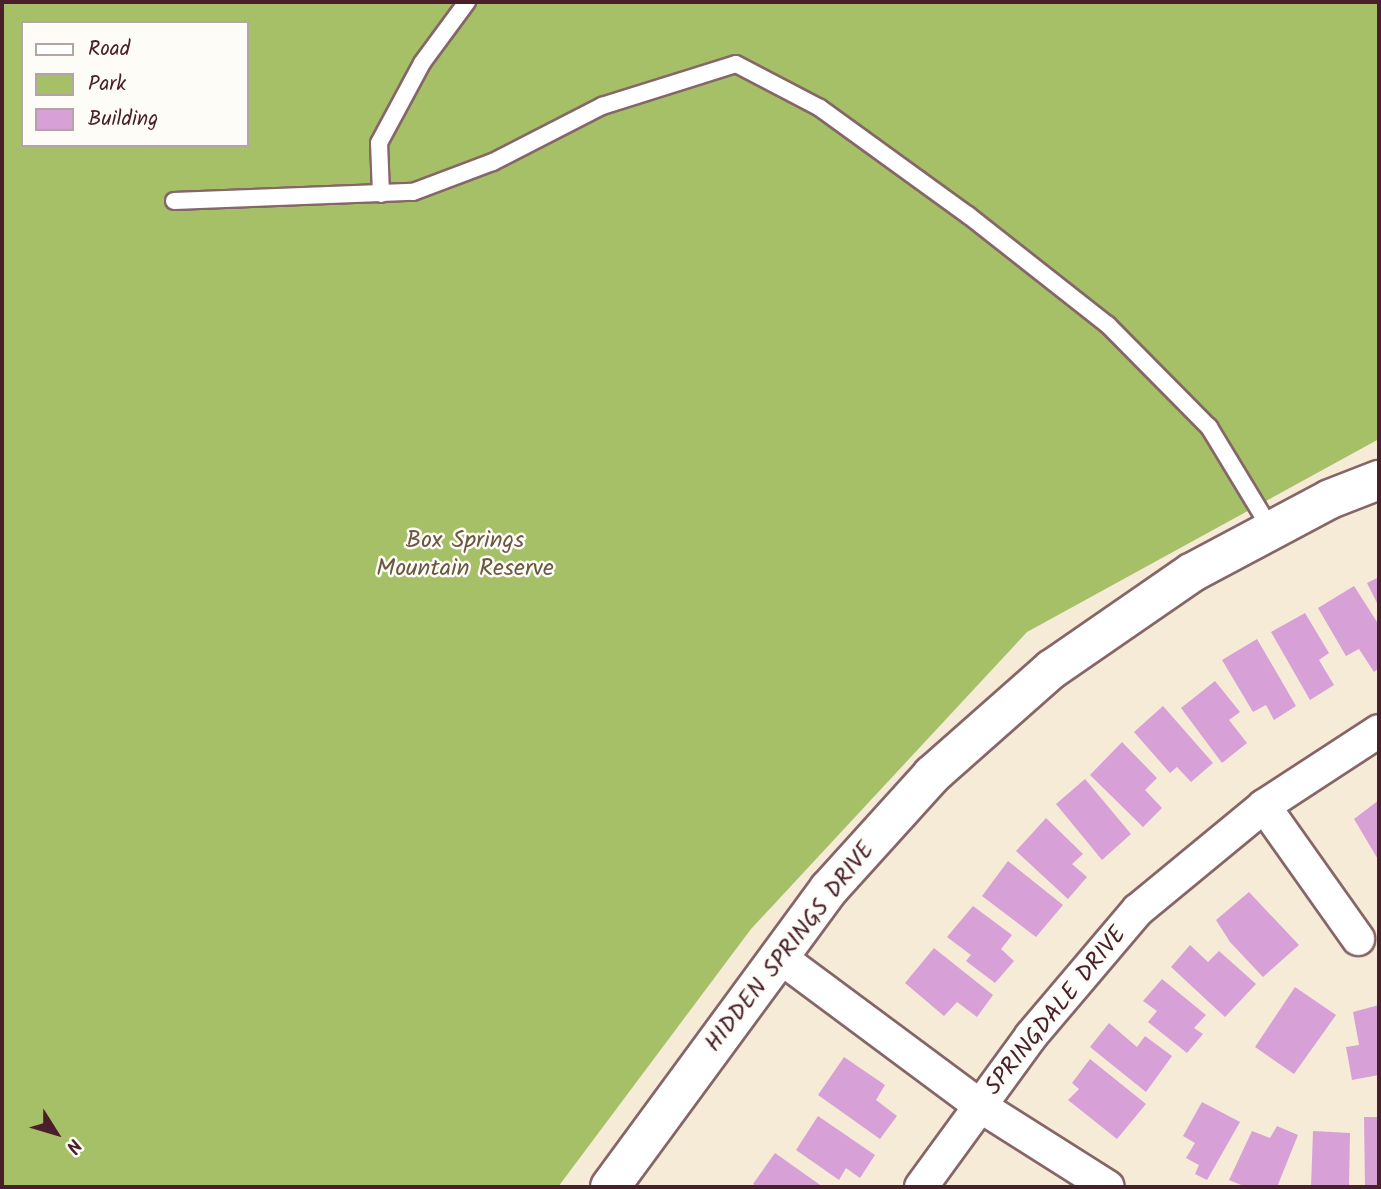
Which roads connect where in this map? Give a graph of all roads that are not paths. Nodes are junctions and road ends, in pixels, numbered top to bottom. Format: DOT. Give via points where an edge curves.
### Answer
graph roads {
  1 [pos="467,2"];
  2 [pos="381,194"];
  3 [pos="174,201"];
  4 [pos="1379,480"];
  5 [pos="1272,531"];
  6 [pos="1379,731"];
  7 [pos="1264,806"];
  8 [pos="1357,939"];
  9 [pos="778,955"];
  10 [pos="980,1106"];
  11 [pos="610,1187"];
  12 [pos="921,1187"];
  13 [pos="1108,1187"];
  1 -- 2 [label="lane" via="422,63 379,143"];
  2 -- 3 [label="lane"];
  2 -- 5 [label="lane" via="413,192 493,162 602,106 736,64 820,108 968,215 1108,325 1209,427"];
  4 -- 5 [label="street, HIDDEN SPRINGS DRIVE" via="1330,499"];
  5 -- 9 [label="street, HIDDEN SPRINGS DRIVE" via="1191,573 1052,669 932,775 829,889"];
  6 -- 7 [label="street, SPRINGDALE DRIVE"];
  7 -- 8 [label="street"];
  7 -- 10 [label="street, SPRINGDALE DRIVE" via="1138,910 1080,974"];
  9 -- 10 [label="street"];
  9 -- 11 [label="street, HIDDEN SPRINGS DRIVE"];
  10 -- 12 [label="street, SPRINGDALE DRIVE"];
  10 -- 13 [label="street"];
}
